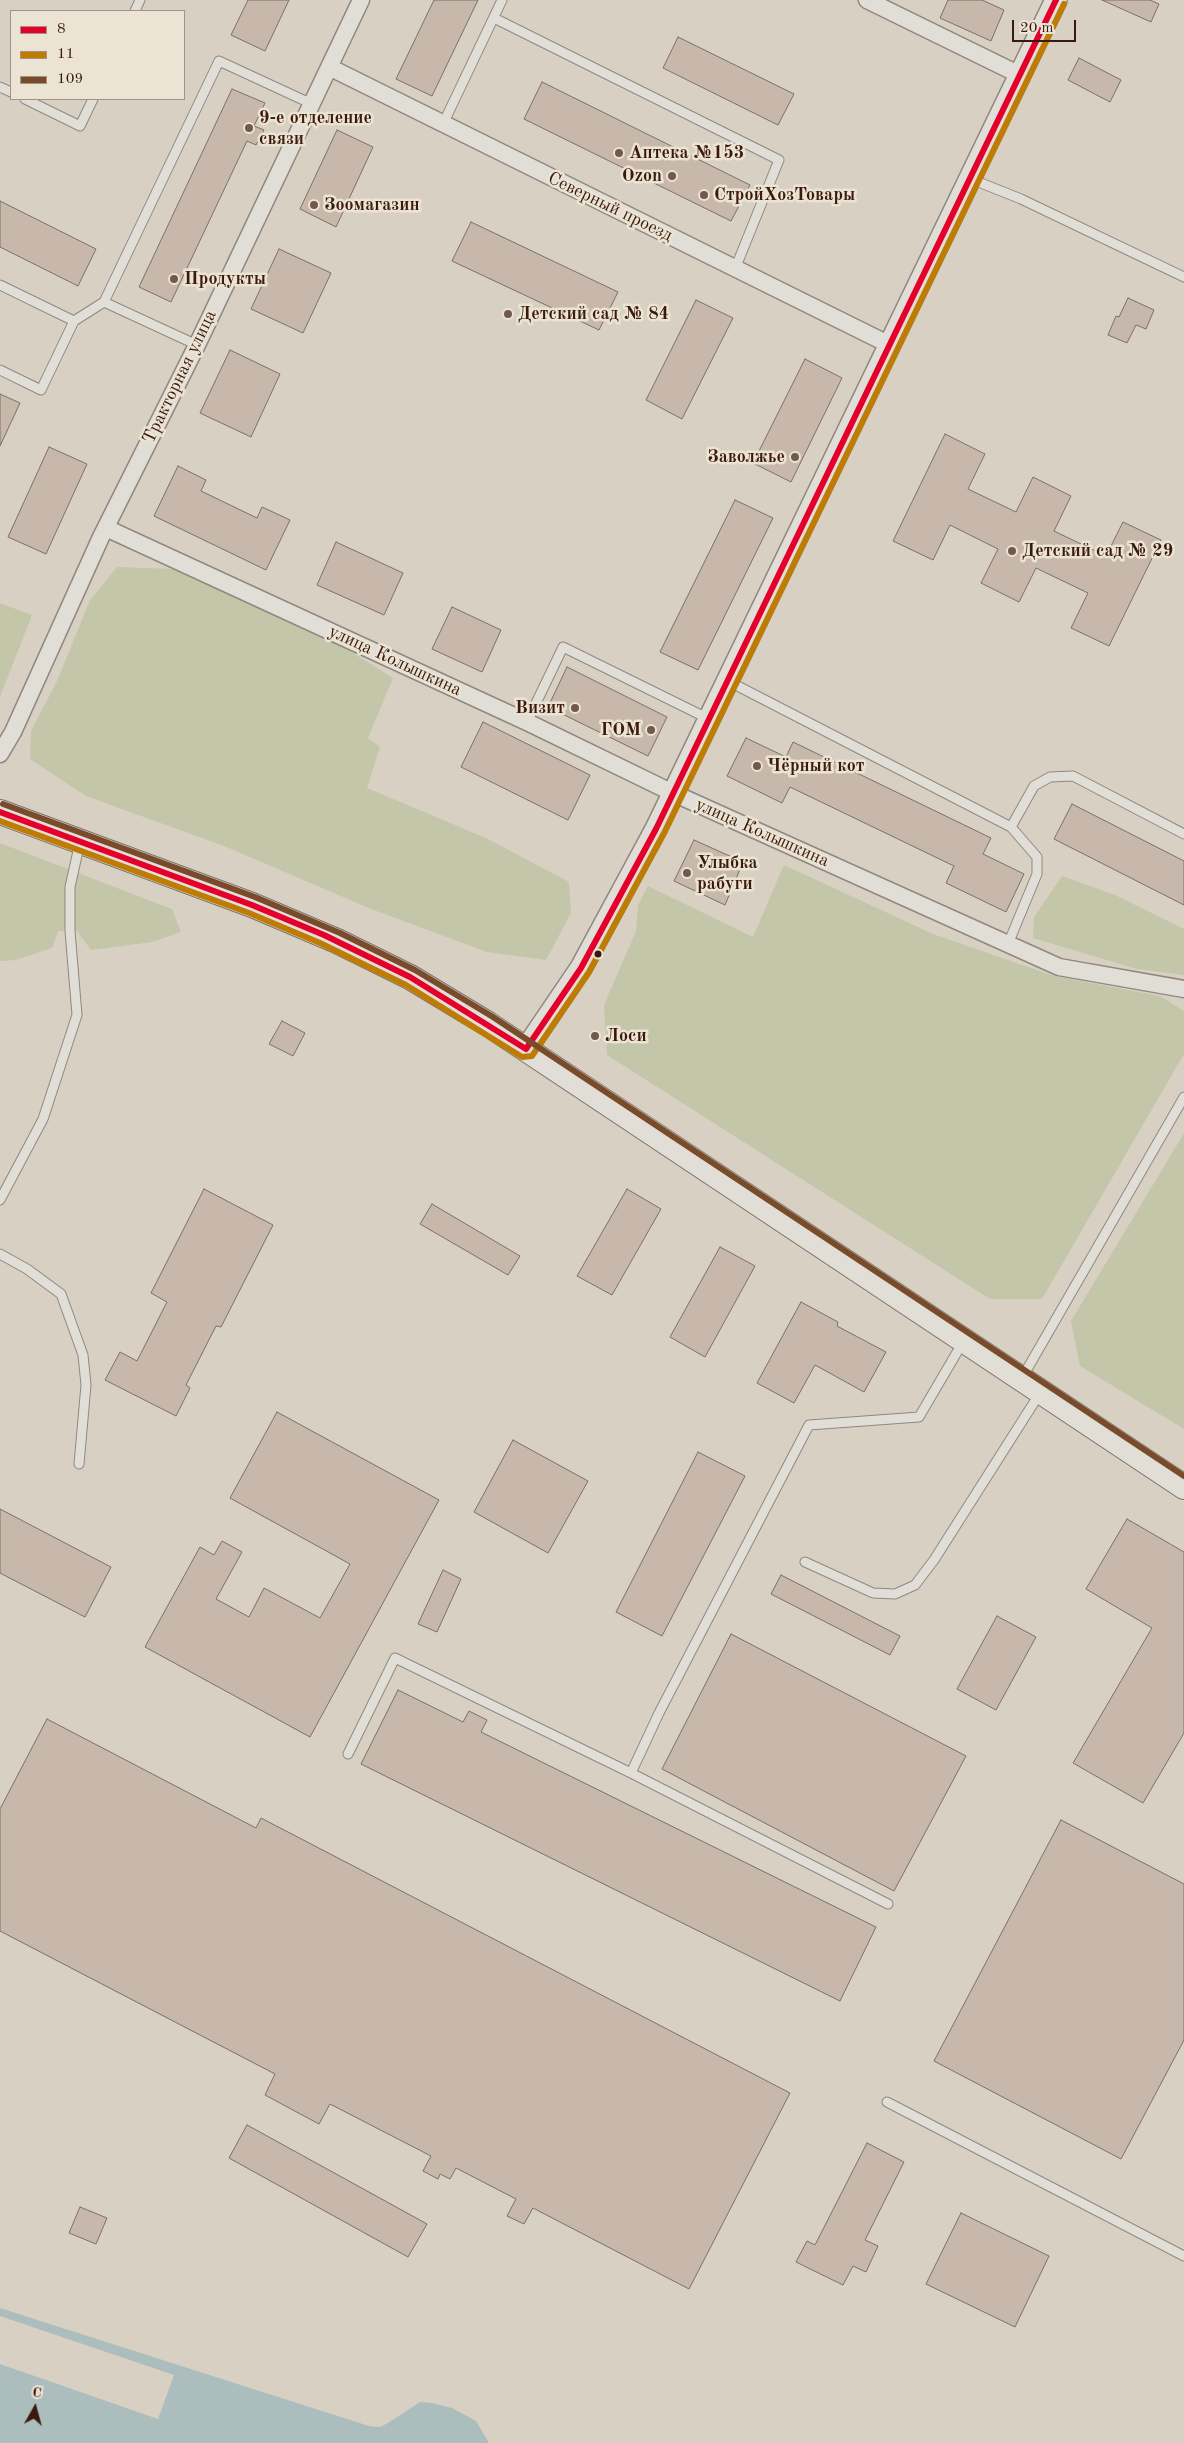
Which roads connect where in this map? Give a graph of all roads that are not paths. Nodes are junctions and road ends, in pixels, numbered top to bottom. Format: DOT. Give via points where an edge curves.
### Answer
graph roads {
  1 [pos="361,0"];
  2 [pos="502,0"];
  3 [pos="867,0"];
  4 [pos="1056,0"];
  5 [pos="494,18"];
  6 [pos="329,68"];
  7 [pos="1020,75"];
  8 [pos="26,100"];
  9 [pos="93,100"];
  10 [pos="312,104"];
  11 [pos="444,124"];
  12 [pos="971,179"];
  13 [pos="735,269"];
  14 [pos="1184,276"];
  15 [pos="0,285"];
  16 [pos="104,302"];
  17 [pos="74,322"];
  18 [pos="197,344"];
  19 [pos="890,345"];
  20 [pos="0,370"];
  21 [pos="106,528"];
  22 [pos="728,681"];
  23 [pos="709,719"];
  24 [pos="527,722"];
  25 [pos="0,754"];
  26 [pos="673,793"];
  27 [pos="0,812"];
  28 [pos="1011,826"];
  29 [pos="1184,834"];
  30 [pos="80,842"];
  31 [pos="1008,944"];
  32 [pos="1184,990"];
  33 [pos="526,1049"];
  34 [pos="1184,1097"];
  35 [pos="0,1200"];
  36 [pos="0,1254"];
  37 [pos="964,1340"];
  38 [pos="1032,1384"];
  39 [pos="79,1464"];
  40 [pos="1184,1487"];
  41 [pos="805,1562"];
  42 [pos="348,1754"];
  43 [pos="631,1773"];
  44 [pos="888,1904"];
  45 [pos="887,2102"];
  46 [pos="1184,2256"];
  1 -- 6 [label="street, Тракторная улица"];
  2 -- 5 [label="lane"];
  3 -- 7 [label="street"];
  4 -- 7 [label="street"];
  5 -- 11 [label="lane"];
  5 -- 13 [label="lane" via="779,160"];
  6 -- 10 [label="street, Тракторная улица"];
  6 -- 11 [label="street, Северный проезд"];
  7 -- 12 [label="street"];
  8 -- 9 [label="lane" via="80,126"];
  10 -- 16 [label="lane" via="219,62"];
  10 -- 18 [label="street, Тракторная улица"];
  11 -- 13 [label="street, Северный проезд"];
  12 -- 14 [label="lane" via="1021,199"];
  12 -- 19 [label="street"];
  13 -- 19 [label="street, Северный проезд"];
  15 -- 17 [label="lane"];
  16 -- 17 [label="lane"];
  16 -- 18 [label="lane"];
  17 -- 20 [label="lane" via="41,390"];
  18 -- 21 [label="street, Тракторная улица"];
  19 -- 22 [label="street"];
  21 -- 24 [label="street, улица Колышкина"];
  21 -- 25 [label="street, Тракторная улица"];
  22 -- 23 [label="street"];
  22 -- 28 [label="lane"];
  23 -- 24 [label="lane" via="564,647"];
  23 -- 26 [label="street"];
  24 -- 26 [label="street, улица Колышкина"];
  26 -- 31 [label="street, улица Колышкина"];
  26 -- 33 [label="street" via="582,968"];
  27 -- 30 [label="main road"];
  28 -- 29 [label="lane" via="1034,786 1050,776 1073,776"];
  28 -- 31 [label="lane" via="1037,857 1037,874"];
  30 -- 33 [label="main road" via="252,904 337,941 418,982"];
  30 -- 35 [label="lane" via="70,887 77,1015 43,1119"];
  31 -- 32 [label="street, улица Колышкина" via="1059,967"];
  33 -- 37 [label="main road"];
  34 -- 38 [label="lane"];
  36 -- 39 [label="lane" via="61,1294 83,1355 86,1385"];
  37 -- 38 [label="main road"];
  37 -- 43 [label="lane" via="918,1417 809,1425"];
  38 -- 40 [label="main road"];
  38 -- 41 [label="lane" via="934,1560 915,1585 895,1594 873,1593"];
  42 -- 43 [label="lane" via="395,1658"];
  43 -- 44 [label="lane"];
  45 -- 46 [label="lane"];
}
